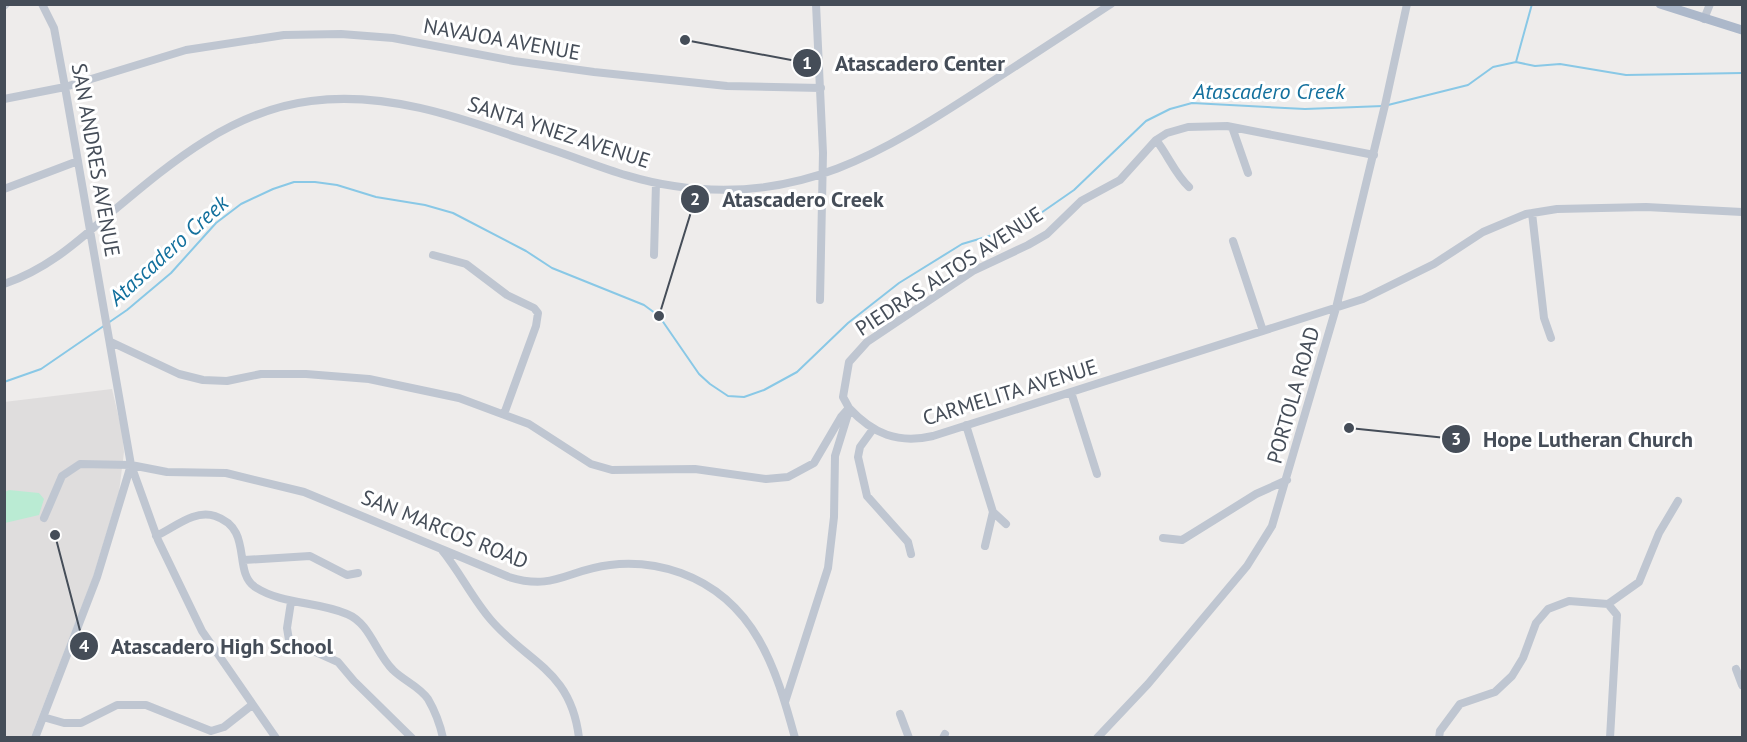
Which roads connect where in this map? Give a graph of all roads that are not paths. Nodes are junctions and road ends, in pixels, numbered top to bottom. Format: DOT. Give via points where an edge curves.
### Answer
graph roads {
  1 [pos="42,4"];
  2 [pos="816,4"];
  3 [pos="1111,4"];
  4 [pos="1407,4"];
  5 [pos="1660,4"];
  6 [pos="1710,4"];
  7 [pos="1704,19"];
  8 [pos="1743,30"];
  9 [pos="65,87"];
  10 [pos="821,88"];
  11 [pos="4,99"];
  12 [pos="1232,127"];
  13 [pos="1156,140"];
  14 [pos="1374,155"];
  15 [pos="78,161"];
  16 [pos="822,174"];
  17 [pos="1248,174"];
  18 [pos="656,183"];
  19 [pos="1189,187"];
  20 [pos="4,189"];
  21 [pos="1743,212"];
  22 [pos="1532,213"];
  23 [pos="91,230"];
  24 [pos="1233,241"];
  25 [pos="433,255"];
  26 [pos="654,255"];
  27 [pos="4,284"];
  28 [pos="820,300"];
  29 [pos="1336,308"];
  30 [pos="1263,331"];
  31 [pos="1551,338"];
  32 [pos="111,342"];
  33 [pos="1071,392"];
  34 [pos="849,408"];
  35 [pos="504,414"];
  36 [pos="966,425"];
  37 [pos="873,429"];
  38 [pos="131,465"];
  39 [pos="1097,474"];
  40 [pos="1287,480"];
  41 [pos="1678,501"];
  42 [pos="993,512"];
  43 [pos="44,518"];
  44 [pos="1006,524"];
  45 [pos="156,536"];
  46 [pos="1163,538"];
  47 [pos="985,546"];
  48 [pos="441,548"];
  49 [pos="911,554"];
  50 [pos="244,560"];
  51 [pos="358,573"];
  52 [pos="291,602"];
  53 [pos="1608,603"];
  54 [pos="1736,669"];
  55 [pos="1743,685"];
  56 [pos="785,702"];
  57 [pos="252,705"];
  58 [pos="900,714"];
  59 [pos="43,717"];
  60 [pos="35,738"];
  61 [pos="276,738"];
  62 [pos="412,738"];
  63 [pos="443,738"];
  64 [pos="579,738"];
  65 [pos="795,738"];
  66 [pos="909,738"];
  67 [pos="1097,738"];
  68 [pos="1439,738"];
  69 [pos="1610,738"];
  1 -- 9 [label="street, SAN ANDRES AVENUE" via="54,28"];
  2 -- 10 [label="street"];
  3 -- 16 [label="street, SANTA YNEZ AVENUE" via="914,132 876,154"];
  4 -- 14 [label="street, PORTOLA ROAD"];
  5 -- 7 [label="main road"];
  6 -- 7 [label="street"];
  7 -- 8 [label="main road"];
  9 -- 10 [label="street, NAVAJOA AVENUE" via="196,48 285,35 340,34 393,38 594,72 727,86"];
  9 -- 11 [label="street, NAVAJOA AVENUE"];
  9 -- 15 [label="street, SAN ANDRES AVENUE"];
  10 -- 16 [label="street"];
  12 -- 13 [label="street, PIEDRAS ALTOS AVENUE" via="1188,127"];
  12 -- 14 [label="street, PIEDRAS ALTOS AVENUE"];
  12 -- 17 [label="street"];
  13 -- 19 [label="street"];
  13 -- 34 [label="street, PIEDRAS ALTOS AVENUE" via="1120,180 1081,201 1047,234 973,271 867,342 849,362 843,397"];
  14 -- 29 [label="street, PORTOLA ROAD"];
  15 -- 20 [label="street"];
  15 -- 23 [label="street, SAN ANDRES AVENUE"];
  16 -- 18 [label="street, SANTA YNEZ AVENUE" via="740,189"];
  16 -- 28 [label="street"];
  18 -- 23 [label="street, SANTA YNEZ AVENUE" via="617,174 444,114 380,101 315,100 259,113 205,140"];
  18 -- 26 [label="street"];
  21 -- 22 [label="street, CARMELITA AVENUE" via="1646,207 1557,208"];
  22 -- 29 [label="street, CARMELITA AVENUE" via="1483,232 1399,283"];
  22 -- 31 [label="street" via="1544,318"];
  23 -- 27 [label="street, SANTA YNEZ AVENUE" via="66,253"];
  23 -- 32 [label="street, SAN ANDRES AVENUE"];
  24 -- 30 [label="street"];
  25 -- 35 [label="street" via="466,264 538,313"];
  29 -- 30 [label="street, CARMELITA AVENUE"];
  29 -- 40 [label="street, PORTOLA ROAD"];
  30 -- 33 [label="street, CARMELITA AVENUE"];
  32 -- 35 [label="street" via="179,374 204,380 227,381 261,374 369,379 459,398"];
  32 -- 38 [label="street, SAN ANDRES AVENUE"];
  33 -- 36 [label="street, CARMELITA AVENUE"];
  33 -- 39 [label="street"];
  34 -- 35 [label="street" via="814,463 795,475 776,479 695,469 602,468 543,432"];
  34 -- 37 [label="street, CARMELITA AVENUE"];
  34 -- 56 [label="street" via="835,456 828,568"];
  36 -- 37 [label="street, CARMELITA AVENUE" via="907,440"];
  36 -- 42 [label="street"];
  37 -- 49 [label="street" via="858,457 867,496 908,542"];
  38 -- 43 [label="street, SAN MARCOS ROAD" via="89,463 71,468 62,476"];
  38 -- 45 [label="street"];
  38 -- 48 [label="street, SAN MARCOS ROAD" via="166,472 226,473 278,484"];
  38 -- 59 [label="street, SAN ANDRES AVENUE" via="97,577"];
  40 -- 46 [label="street" via="1256,494 1182,540"];
  40 -- 67 [label="street, PORTOLA ROAD" via="1275,520 1257,554 1148,684"];
  41 -- 53 [label="street" via="1659,532 1639,582"];
  42 -- 44 [label="street"];
  42 -- 47 [label="street"];
  45 -- 50 [label="street" via="194,516 213,515 232,526"];
  45 -- 57 [label="street" via="202,631"];
  48 -- 56 [label="street, SAN MARCOS ROAD" via="531,584 550,582 584,569 635,564 667,569 710,585 752,628"];
  48 -- 64 [label="street" via="489,618 556,680 572,709"];
  50 -- 51 [label="street" via="310,556 348,575"];
  50 -- 52 [label="street" via="253,585"];
  52 -- 62 [label="street" via="289,640 338,662"];
  52 -- 63 [label="street" via="354,617 393,670 428,700"];
  53 -- 68 [label="street" via="1569,601 1548,609 1536,624 1512,676 1495,692 1460,704"];
  53 -- 69 [label="street" via="1617,615"];
  54 -- 55 [label="street"];
  56 -- 65 [label="street, SAN MARCOS ROAD"];
  57 -- 59 [label="street" via="224,727 211,731 146,705 117,705 81,723"];
  57 -- 61 [label="street"];
  58 -- 66 [label="street"];
  59 -- 60 [label="street, SAN ANDRES AVENUE"];
}
